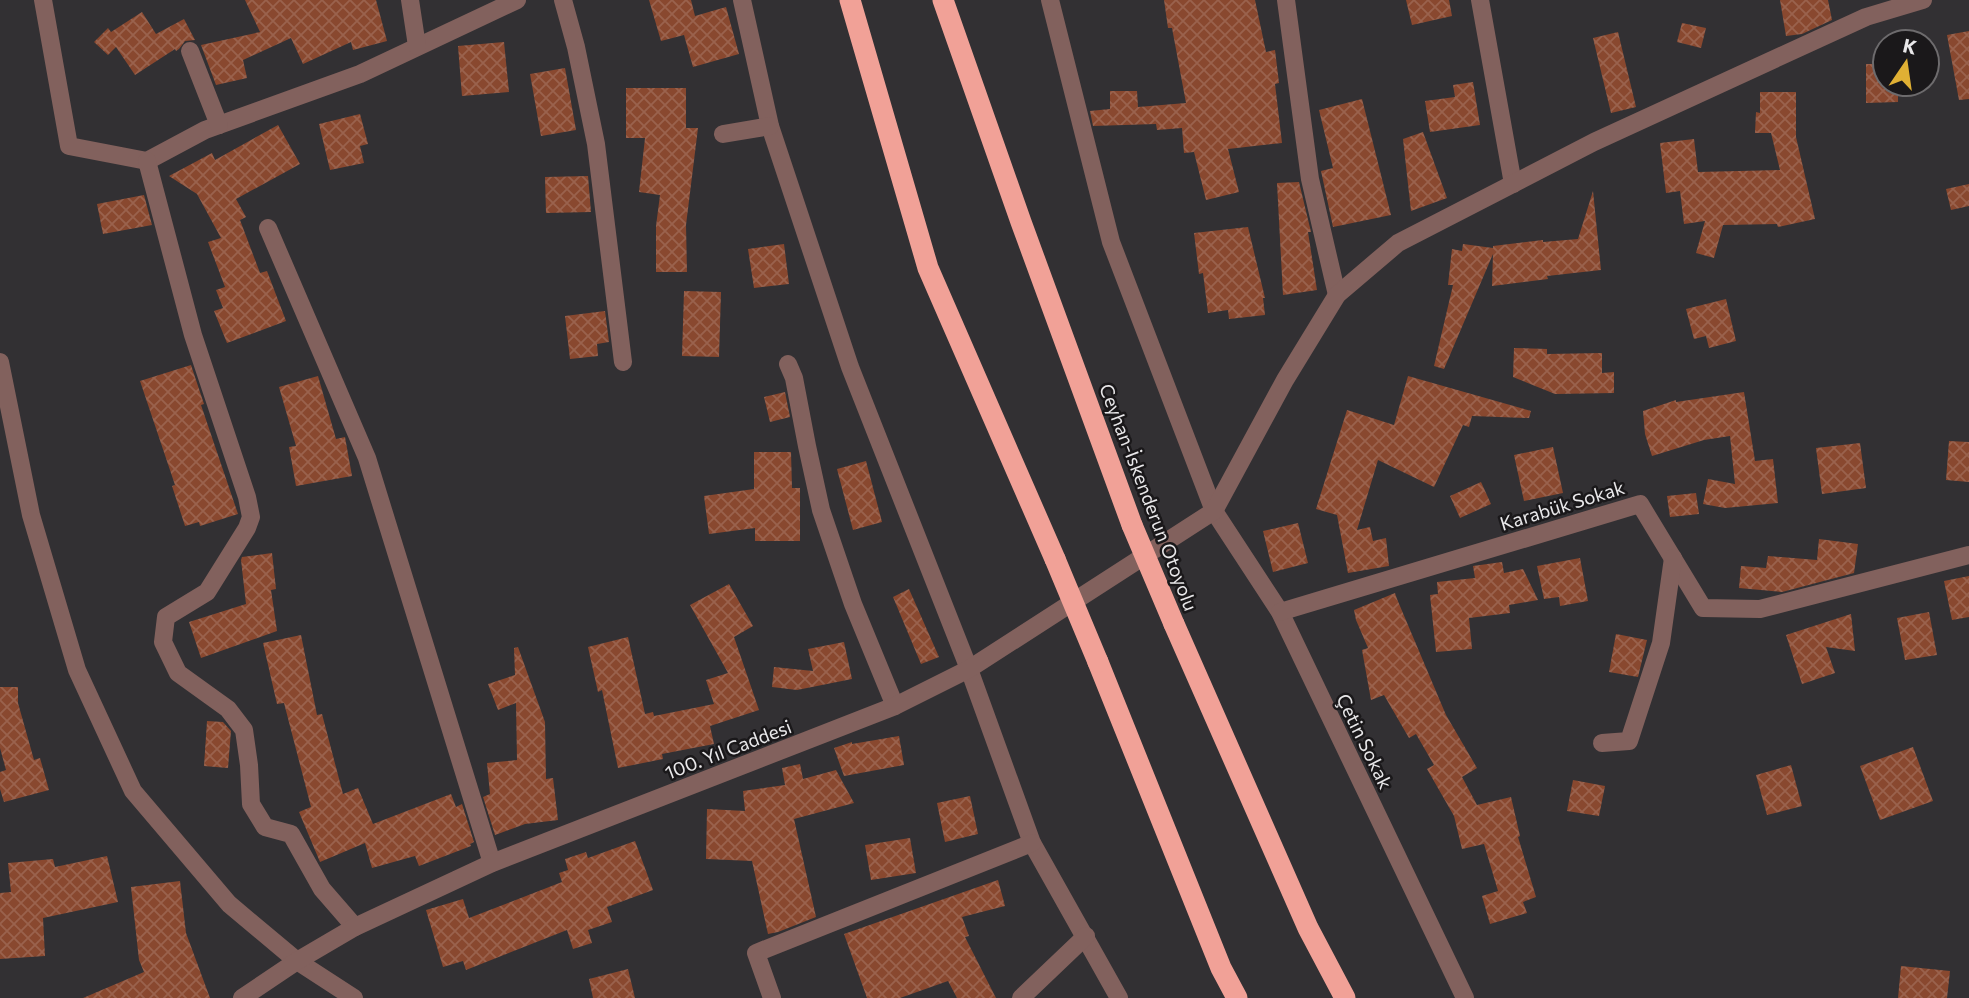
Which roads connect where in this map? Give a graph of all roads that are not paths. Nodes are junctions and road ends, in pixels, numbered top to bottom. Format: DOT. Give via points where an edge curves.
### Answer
graph roads {
  1 [pos="43,0"];
  2 [pos="411,0"];
  3 [pos="517,0"];
  4 [pos="563,0"];
  5 [pos="742,0"];
  6 [pos="850,0"];
  7 [pos="943,0"];
  8 [pos="1050,0"];
  9 [pos="1286,0"];
  10 [pos="1480,0"];
  11 [pos="1923,0"];
  12 [pos="417,46"];
  13 [pos="190,51"];
  14 [pos="219,125"];
  15 [pos="770,126"];
  16 [pos="723,134"];
  17 [pos="147,160"];
  18 [pos="1513,184"];
  19 [pos="268,228"];
  20 [pos="1337,295"];
  21 [pos="0,362"];
  22 [pos="623,362"];
  23 [pos="788,364"];
  24 [pos="4,405"];
  25 [pos="1214,510"];
  26 [pos="1969,555"];
  27 [pos="1673,558"];
  28 [pos="1280,612"];
  29 [pos="969,669"];
  30 [pos="895,706"];
  31 [pos="1602,743"];
  32 [pos="1032,843"];
  33 [pos="492,863"];
  34 [pos="355,927"];
  35 [pos="1086,936"];
  36 [pos="297,961"];
  37 [pos="242,998"];
  38 [pos="354,998"];
  39 [pos="772,998"];
  40 [pos="1021,998"];
  41 [pos="1119,998"];
  42 [pos="1237,998"];
  43 [pos="1345,998"];
  44 [pos="1465,998"];
  1 -- 17 [label="street" via="69,146"];
  2 -- 12 [label="street"];
  3 -- 12 [label="street"];
  4 -- 22 [label="street" via="596,144"];
  5 -- 15 [label="street"];
  6 -- 42 [label="highway, bridge" via="928,268 1055,559"];
  7 -- 43 [label="highway, Ceyhan-İskenderun Otoyolu, bridge" via="1132,525 1308,928"];
  8 -- 25 [label="street, Çetin Sokak" via="1111,242"];
  9 -- 20 [label="street" via="1311,179"];
  10 -- 18 [label="street"];
  11 -- 18 [label="street" via="1866,17"];
  12 -- 14 [label="street" via="360,74"];
  13 -- 14 [label="street"];
  14 -- 17 [label="street"];
  15 -- 16 [label="street"];
  15 -- 29 [label="street" via="850,367"];
  17 -- 34 [label="street" via="193,335 251,517 207,592 166,617 163,642 178,673 229,709 244,730 251,804 265,827 291,834 322,889"];
  18 -- 20 [label="street" via="1398,243"];
  19 -- 33 [label="street" via="367,458"];
  20 -- 25 [label="street"];
  21 -- 24 [label="street"];
  23 -- 30 [label="street" via="821,510"];
  24 -- 36 [label="street" via="77,670 134,791 229,904"];
  25 -- 28 [label="street, Çetin Sokak"];
  25 -- 29 [label="street, 100. Yıl Caddesi"];
  26 -- 27 [label="street, Karabük Sokak" via="1760,609 1703,608"];
  27 -- 28 [label="street, Karabük Sokak" via="1640,504"];
  27 -- 31 [label="street" via="1661,643 1629,741"];
  28 -- 44 [label="street, Çetin Sokak"];
  29 -- 30 [label="street, 100. Yıl Caddesi"];
  29 -- 32 [label="street"];
  30 -- 33 [label="street, 100. Yıl Caddesi"];
  32 -- 35 [label="street"];
  32 -- 39 [label="street" via="756,953"];
  33 -- 34 [label="street, 100. Yıl Caddesi"];
  34 -- 36 [label="street, 100. Yıl Caddesi"];
  35 -- 40 [label="street"];
  35 -- 41 [label="street"];
  36 -- 37 [label="street, 100. Yıl Caddesi"];
  36 -- 38 [label="street"];
}
